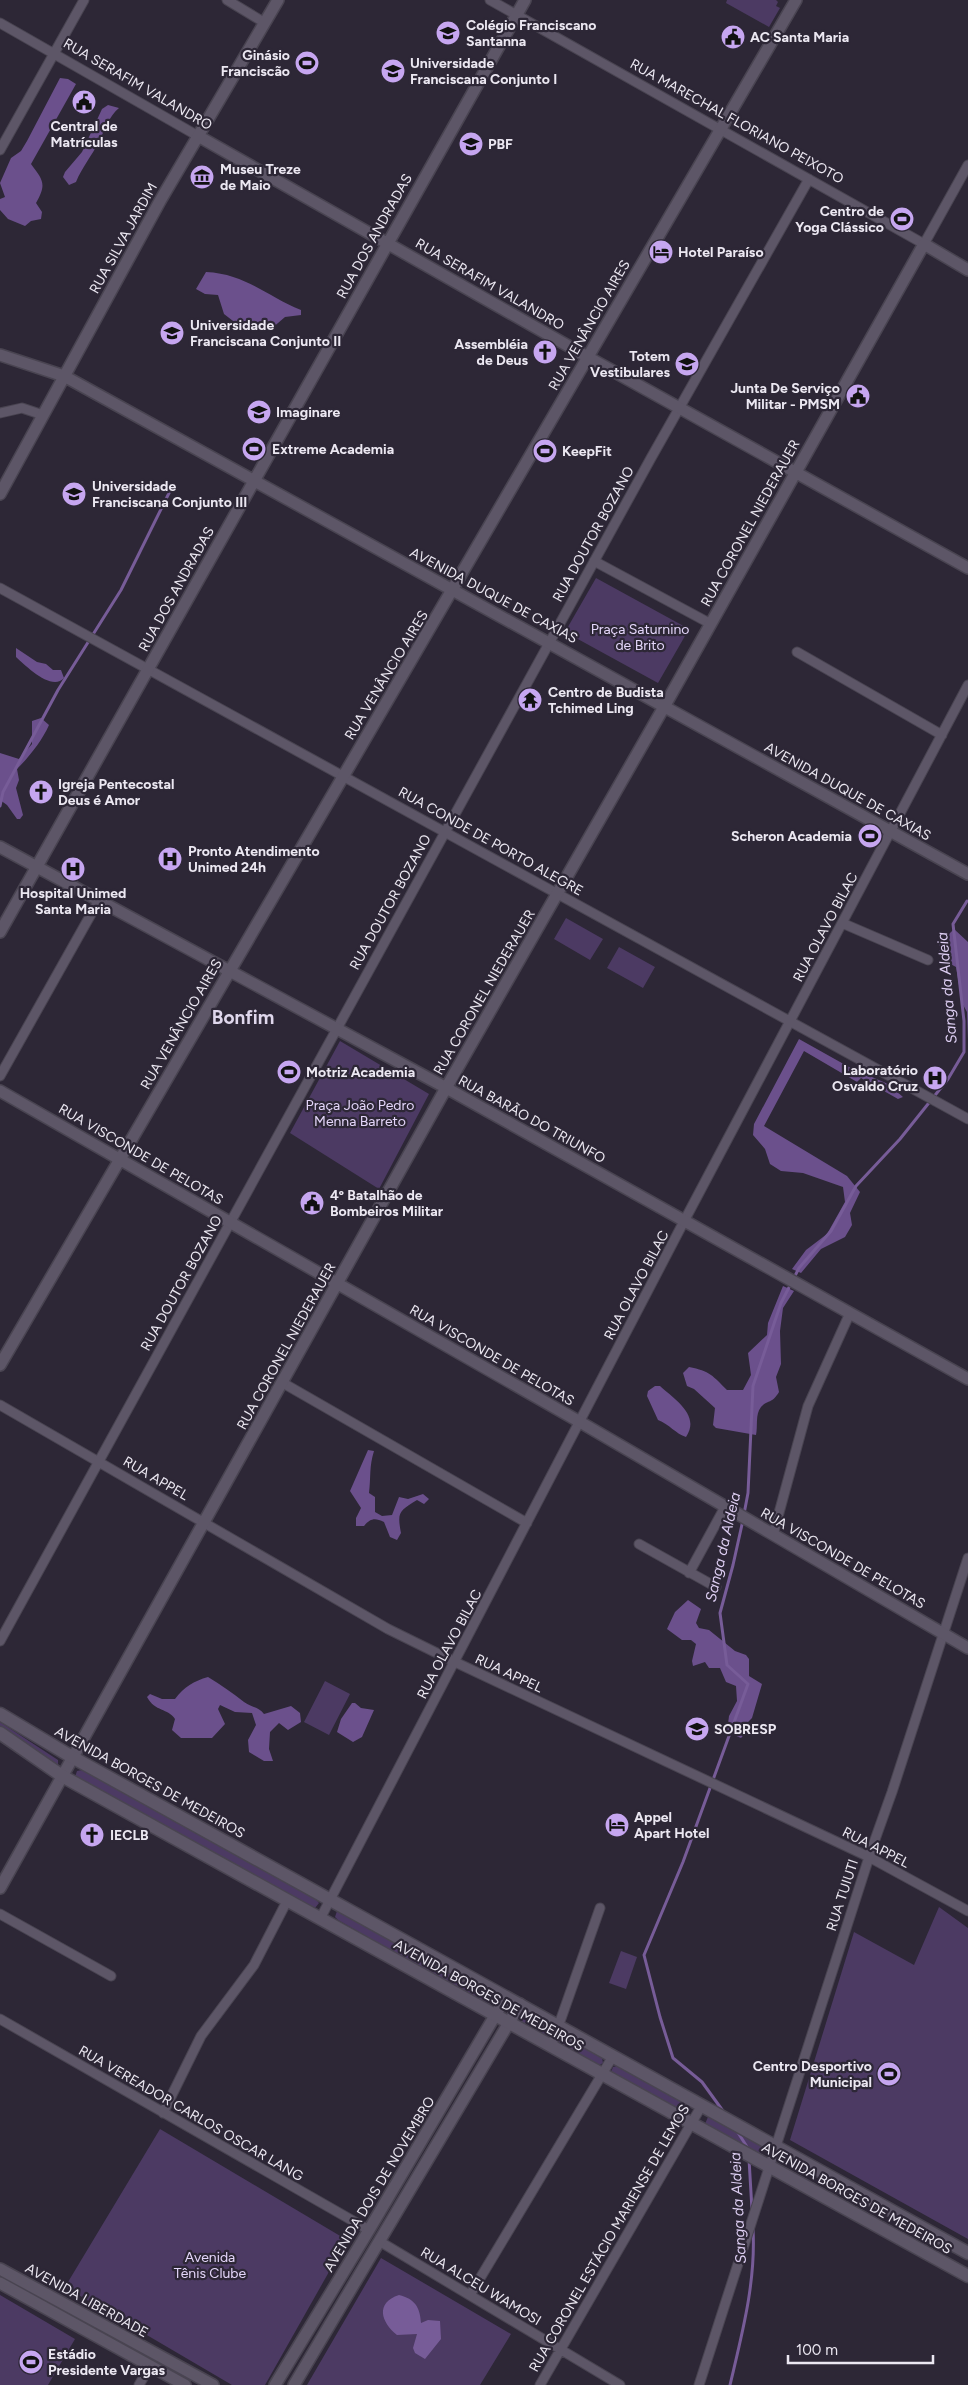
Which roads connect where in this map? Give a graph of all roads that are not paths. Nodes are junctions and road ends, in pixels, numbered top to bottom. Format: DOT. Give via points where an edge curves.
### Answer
graph roads {
  1 [pos="84,0"];
  2 [pos="227,0"];
  3 [pos="278,0"];
  4 [pos="490,0"];
  5 [pos="525,0"];
  6 [pos="796,0"];
  7 [pos="516,15"];
  8 [pos="265,23"];
  9 [pos="0,24"];
  10 [pos="54,54"];
  11 [pos="721,129"];
  12 [pos="198,136"];
  13 [pos="0,150"];
  14 [pos="968,165"];
  15 [pos="809,179"];
  16 [pos="388,243"];
  17 [pos="924,244"];
  18 [pos="968,270"];
  19 [pos="0,354"];
  20 [pos="588,357"];
  21 [pos="64,376"];
  22 [pos="679,407"];
  23 [pos="0,413"];
  24 [pos="44,415"];
  25 [pos="796,472"];
  26 [pos="253,482"];
  27 [pos="0,494"];
  28 [pos="594,561"];
  29 [pos="968,568"];
  30 [pos="0,588"];
  31 [pos="454,590"];
  32 [pos="710,624"];
  33 [pos="549,642"];
  34 [pos="797,652"];
  35 [pos="148,669"];
  36 [pos="968,685"];
  37 [pos="664,707"];
  38 [pos="942,734"];
  39 [pos="344,776"];
  40 [pos="444,832"];
  41 [pos="891,832"];
  42 [pos="0,847"];
  43 [pos="36,867"];
  44 [pos="968,874"];
  45 [pos="557,894"];
  46 [pos="99,900"];
  47 [pos="842,923"];
  48 [pos="0,932"];
  49 [pos="928,960"];
  50 [pos="230,970"];
  51 [pos="790,1021"];
  52 [pos="337,1028"];
  53 [pos="0,1076"];
  54 [pos="446,1088"];
  55 [pos="0,1091"];
  56 [pos="968,1119"];
  57 [pos="120,1159"];
  58 [pos="685,1221"];
  59 [pos="230,1222"];
  60 [pos="338,1284"];
  61 [pos="850,1313"];
  62 [pos="0,1364"];
  63 [pos="968,1379"];
  64 [pos="282,1383"];
  65 [pos="0,1405"];
  66 [pos="580,1422"];
  67 [pos="99,1461"];
  68 [pos="725,1507"];
  69 [pos="205,1522"];
  70 [pos="527,1523"];
  71 [pos="773,1535"];
  72 [pos="639,1544"];
  73 [pos="968,1558"];
  74 [pos="689,1573"];
  75 [pos="716,1587"];
  76 [pos="943,1634"];
  77 [pos="0,1641"];
  78 [pos="968,1648"];
  79 [pos="455,1662"];
  80 [pos="0,1714"];
  81 [pos="0,1733"];
  82 [pos="72,1757"];
  83 [pos="62,1776"];
  84 [pos="869,1857"];
  85 [pos="0,1888"];
  86 [pos="331,1900"];
  87 [pos="287,1901"];
  88 [pos="600,1908"];
  89 [pos="968,1911"];
  90 [pos="0,1914"];
  91 [pos="320,1920"];
  92 [pos="110,1976"];
  93 [pos="506,1997"];
  94 [pos="520,2004"];
  95 [pos="495,2016"];
  96 [pos="0,2019"];
  97 [pos="508,2024"];
  98 [pos="558,2026"];
  99 [pos="551,2047"];
  100 [pos="614,2056"];
  101 [pos="602,2075"];
  102 [pos="702,2105"];
  103 [pos="163,2113"];
  104 [pos="691,2124"];
  105 [pos="772,2156"];
  106 [pos="856,2191"];
  107 [pos="847,2210"];
  108 [pos="369,2230"];
  109 [pos="379,2241"];
  110 [pos="968,2253"];
  111 [pos="0,2269"];
  112 [pos="968,2276"];
  113 [pos="0,2283"];
  114 [pos="470,2295"];
  115 [pos="560,2350"];
  116 [pos="150,2366"];
  117 [pos="139,2385"];
  118 [pos="185,2385"];
  119 [pos="213,2385"];
  120 [pos="275,2385"];
  121 [pos="294,2385"];
  122 [pos="540,2385"];
  123 [pos="620,2385"];
  124 [pos="699,2385"];
  1 -- 10 [label="street"];
  2 -- 8 [label="street"];
  3 -- 8 [label="street, RUA SILVA JARDIM"];
  4 -- 7 [label="street, RUA MARECHAL FLORIANO PEIXOTO"];
  5 -- 7 [label="street, RUA DOS ANDRADAS"];
  6 -- 11 [label="street, RUA VENÂNCIO AIRES"];
  7 -- 11 [label="street, RUA MARECHAL FLORIANO PEIXOTO"];
  7 -- 16 [label="street, RUA DOS ANDRADAS"];
  8 -- 12 [label="street, RUA SILVA JARDIM"];
  9 -- 10 [label="street, RUA SERAFIM VALANDRO"];
  10 -- 12 [label="street, RUA SERAFIM VALANDRO"];
  10 -- 13 [label="street"];
  11 -- 15 [label="street, RUA MARECHAL FLORIANO PEIXOTO"];
  11 -- 20 [label="street, RUA VENÂNCIO AIRES"];
  12 -- 16 [label="street, RUA SERAFIM VALANDRO"];
  12 -- 21 [label="street, RUA SILVA JARDIM"];
  14 -- 17 [label="street"];
  15 -- 17 [label="street, RUA MARECHAL FLORIANO PEIXOTO"];
  15 -- 22 [label="street, RUA DOUTOR BOZANO"];
  16 -- 20 [label="street, RUA SERAFIM VALANDRO"];
  16 -- 26 [label="street, RUA DOS ANDRADAS"];
  17 -- 18 [label="street, RUA MARECHAL FLORIANO PEIXOTO"];
  17 -- 25 [label="street, RUA CORONEL NIEDERAUER"];
  19 -- 21 [label="street, AVENIDA DUQUE DE CAXIAS"];
  20 -- 22 [label="street, RUA SERAFIM VALANDRO"];
  20 -- 31 [label="street, RUA VENÂNCIO AIRES"];
  21 -- 24 [label="street, RUA SILVA JARDIM"];
  21 -- 26 [label="street, AVENIDA DUQUE DE CAXIAS"];
  22 -- 25 [label="street, RUA SERAFIM VALANDRO"];
  22 -- 28 [label="street, RUA DOUTOR BOZANO"];
  23 -- 24 [label="street" via="22,408"];
  24 -- 27 [label="street, RUA SILVA JARDIM"];
  25 -- 29 [label="street, RUA SERAFIM VALANDRO"];
  25 -- 32 [label="street, RUA CORONEL NIEDERAUER"];
  26 -- 31 [label="street, AVENIDA DUQUE DE CAXIAS"];
  26 -- 35 [label="street, RUA DOS ANDRADAS"];
  28 -- 32 [label="street"];
  28 -- 33 [label="street, RUA DOUTOR BOZANO"];
  30 -- 35 [label="street, RUA CONDE DE PORTO ALEGRE"];
  31 -- 33 [label="street, AVENIDA DUQUE DE CAXIAS"];
  31 -- 39 [label="street, RUA VENÂNCIO AIRES"];
  32 -- 37 [label="street, RUA CORONEL NIEDERAUER"];
  33 -- 37 [label="street, AVENIDA DUQUE DE CAXIAS"];
  33 -- 40 [label="street, RUA DOUTOR BOZANO"];
  34 -- 38 [label="street"];
  35 -- 39 [label="street, RUA CONDE DE PORTO ALEGRE"];
  35 -- 43 [label="street, RUA DOS ANDRADAS"];
  36 -- 38 [label="street, RUA OLAVO BILAC"];
  37 -- 41 [label="street, AVENIDA DUQUE DE CAXIAS"];
  37 -- 45 [label="street, RUA CORONEL NIEDERAUER"];
  38 -- 41 [label="street, RUA OLAVO BILAC"];
  39 -- 40 [label="street, RUA CONDE DE PORTO ALEGRE"];
  39 -- 50 [label="street, RUA VENÂNCIO AIRES"];
  40 -- 45 [label="street, RUA CONDE DE PORTO ALEGRE"];
  40 -- 52 [label="street, RUA DOUTOR BOZANO"];
  41 -- 44 [label="street, AVENIDA DUQUE DE CAXIAS"];
  41 -- 47 [label="street, RUA OLAVO BILAC"];
  42 -- 43 [label="street, RUA BARÃO DO TRIUNFO"];
  43 -- 46 [label="street, RUA BARÃO DO TRIUNFO"];
  43 -- 48 [label="street, RUA DOS ANDRADAS"];
  45 -- 51 [label="street, RUA CONDE DE PORTO ALEGRE"];
  45 -- 54 [label="street, RUA CORONEL NIEDERAUER"];
  46 -- 50 [label="street, RUA BARÃO DO TRIUNFO"];
  46 -- 53 [label="street"];
  47 -- 49 [label="street"];
  47 -- 51 [label="street, RUA OLAVO BILAC"];
  50 -- 52 [label="street, RUA BARÃO DO TRIUNFO"];
  50 -- 57 [label="street, RUA VENÂNCIO AIRES"];
  51 -- 56 [label="street, RUA CONDE DE PORTO ALEGRE"];
  51 -- 58 [label="street, RUA OLAVO BILAC"];
  52 -- 54 [label="street, RUA BARÃO DO TRIUNFO"];
  52 -- 59 [label="street, RUA DOUTOR BOZANO"];
  54 -- 58 [label="street, RUA BARÃO DO TRIUNFO"];
  54 -- 60 [label="street, RUA CORONEL NIEDERAUER"];
  55 -- 57 [label="street, RUA VISCONDE DE PELOTAS"];
  57 -- 59 [label="street, RUA VISCONDE DE PELOTAS"];
  57 -- 62 [label="street, RUA VENÂNCIO AIRES"];
  58 -- 61 [label="street, RUA BARÃO DO TRIUNFO"];
  58 -- 66 [label="street, RUA OLAVO BILAC"];
  59 -- 60 [label="street, RUA VISCONDE DE PELOTAS"];
  59 -- 67 [label="street, RUA DOUTOR BOZANO"];
  60 -- 64 [label="street, RUA CORONEL NIEDERAUER"];
  60 -- 66 [label="street, RUA VISCONDE DE PELOTAS"];
  61 -- 63 [label="street, RUA BARÃO DO TRIUNFO"];
  61 -- 71 [label="street" via="808,1406"];
  64 -- 69 [label="street, RUA CORONEL NIEDERAUER"];
  64 -- 70 [label="street"];
  65 -- 67 [label="street, RUA APPEL"];
  66 -- 68 [label="street, RUA VISCONDE DE PELOTAS"];
  66 -- 70 [label="street, RUA OLAVO BILAC"];
  67 -- 69 [label="street, RUA APPEL"];
  67 -- 77 [label="street, RUA DOUTOR BOZANO"];
  68 -- 71 [label="street, RUA VISCONDE DE PELOTAS"];
  68 -- 74 [label="street"];
  69 -- 79 [label="street, RUA APPEL" via="388,1628"];
  69 -- 82 [label="street, RUA CORONEL NIEDERAUER"];
  70 -- 79 [label="street, RUA OLAVO BILAC"];
  71 -- 76 [label="street, RUA VISCONDE DE PELOTAS"];
  72 -- 74 [label="street"];
  73 -- 76 [label="street, RUA TUIUTI"];
  74 -- 75 [label="street"];
  76 -- 78 [label="street, RUA VISCONDE DE PELOTAS"];
  76 -- 84 [label="street, RUA TUIUTI"];
  79 -- 84 [label="street, RUA APPEL"];
  79 -- 86 [label="street, RUA OLAVO BILAC"];
  80 -- 82 [label="main road, AVENIDA BORGES DE MEDEIROS"];
  81 -- 83 [label="main road, AVENIDA BORGES DE MEDEIROS"];
  82 -- 83 [label="street, RUA CORONEL NIEDERAUER"];
  82 -- 86 [label="main road, AVENIDA BORGES DE MEDEIROS"];
  83 -- 85 [label="street"];
  83 -- 87 [label="main road, AVENIDA BORGES DE MEDEIROS"];
  84 -- 89 [label="street, RUA APPEL"];
  84 -- 105 [label="street, RUA TUIUTI"];
  86 -- 91 [label="street, RUA OLAVO BILAC"];
  86 -- 93 [label="main road, AVENIDA BORGES DE MEDEIROS"];
  87 -- 91 [label="main road, AVENIDA BORGES DE MEDEIROS"];
  87 -- 103 [label="street" via="254,1965 201,2036"];
  88 -- 98 [label="street"];
  90 -- 92 [label="street"];
  91 -- 95 [label="main road, AVENIDA BORGES DE MEDEIROS"];
  93 -- 94 [label="main road, AVENIDA BORGES DE MEDEIROS"];
  93 -- 95 [label="street, AVENIDA DOIS DE NOVEMBRO"];
  94 -- 97 [label="street, AVENIDA DOIS DE NOVEMBRO"];
  94 -- 98 [label="main road, AVENIDA BORGES DE MEDEIROS"];
  95 -- 97 [label="main road, AVENIDA BORGES DE MEDEIROS"];
  95 -- 108 [label="street, AVENIDA DOIS DE NOVEMBRO"];
  96 -- 103 [label="street, RUA VEREADOR CARLOS OSCAR LANG"];
  97 -- 99 [label="main road, AVENIDA BORGES DE MEDEIROS"];
  97 -- 109 [label="street, AVENIDA DOIS DE NOVEMBRO"];
  98 -- 99 [label="street"];
  98 -- 100 [label="main road, AVENIDA BORGES DE MEDEIROS"];
  99 -- 101 [label="main road, AVENIDA BORGES DE MEDEIROS"];
  100 -- 101 [label="street"];
  100 -- 102 [label="main road, AVENIDA BORGES DE MEDEIROS"];
  101 -- 104 [label="main road, AVENIDA BORGES DE MEDEIROS"];
  101 -- 114 [label="street"];
  102 -- 104 [label="street, RUA CORONEL ESTÁCIO MARIENSE DE LEMOS"];
  102 -- 105 [label="main road, AVENIDA BORGES DE MEDEIROS"];
  103 -- 108 [label="street, RUA VEREADOR CARLOS OSCAR LANG"];
  104 -- 105 [label="main road, AVENIDA BORGES DE MEDEIROS"];
  104 -- 115 [label="street, RUA CORONEL ESTÁCIO MARIENSE DE LEMOS"];
  105 -- 106 [label="main road, AVENIDA BORGES DE MEDEIROS"];
  105 -- 107 [label="main road, AVENIDA BORGES DE MEDEIROS"];
  105 -- 124 [label="street, RUA TUIUTI"];
  106 -- 107 [label="main road"];
  106 -- 110 [label="main road, AVENIDA BORGES DE MEDEIROS"];
  107 -- 112 [label="main road, AVENIDA BORGES DE MEDEIROS"];
  108 -- 109 [label="street"];
  108 -- 120 [label="street, AVENIDA DOIS DE NOVEMBRO"];
  109 -- 114 [label="street, RUA ALCEU WAMOSI"];
  109 -- 121 [label="street, AVENIDA DOIS DE NOVEMBRO"];
  111 -- 119 [label="street, AVENIDA LIBERDADE"];
  113 -- 116 [label="street, AVENIDA LIBERDADE"];
  114 -- 115 [label="street, RUA ALCEU WAMOSI"];
  115 -- 122 [label="street, RUA CORONEL ESTÁCIO MARIENSE DE LEMOS"];
  115 -- 123 [label="street, RUA ALCEU WAMOSI"];
  116 -- 117 [label="street"];
  116 -- 118 [label="street, AVENIDA LIBERDADE"];
}
